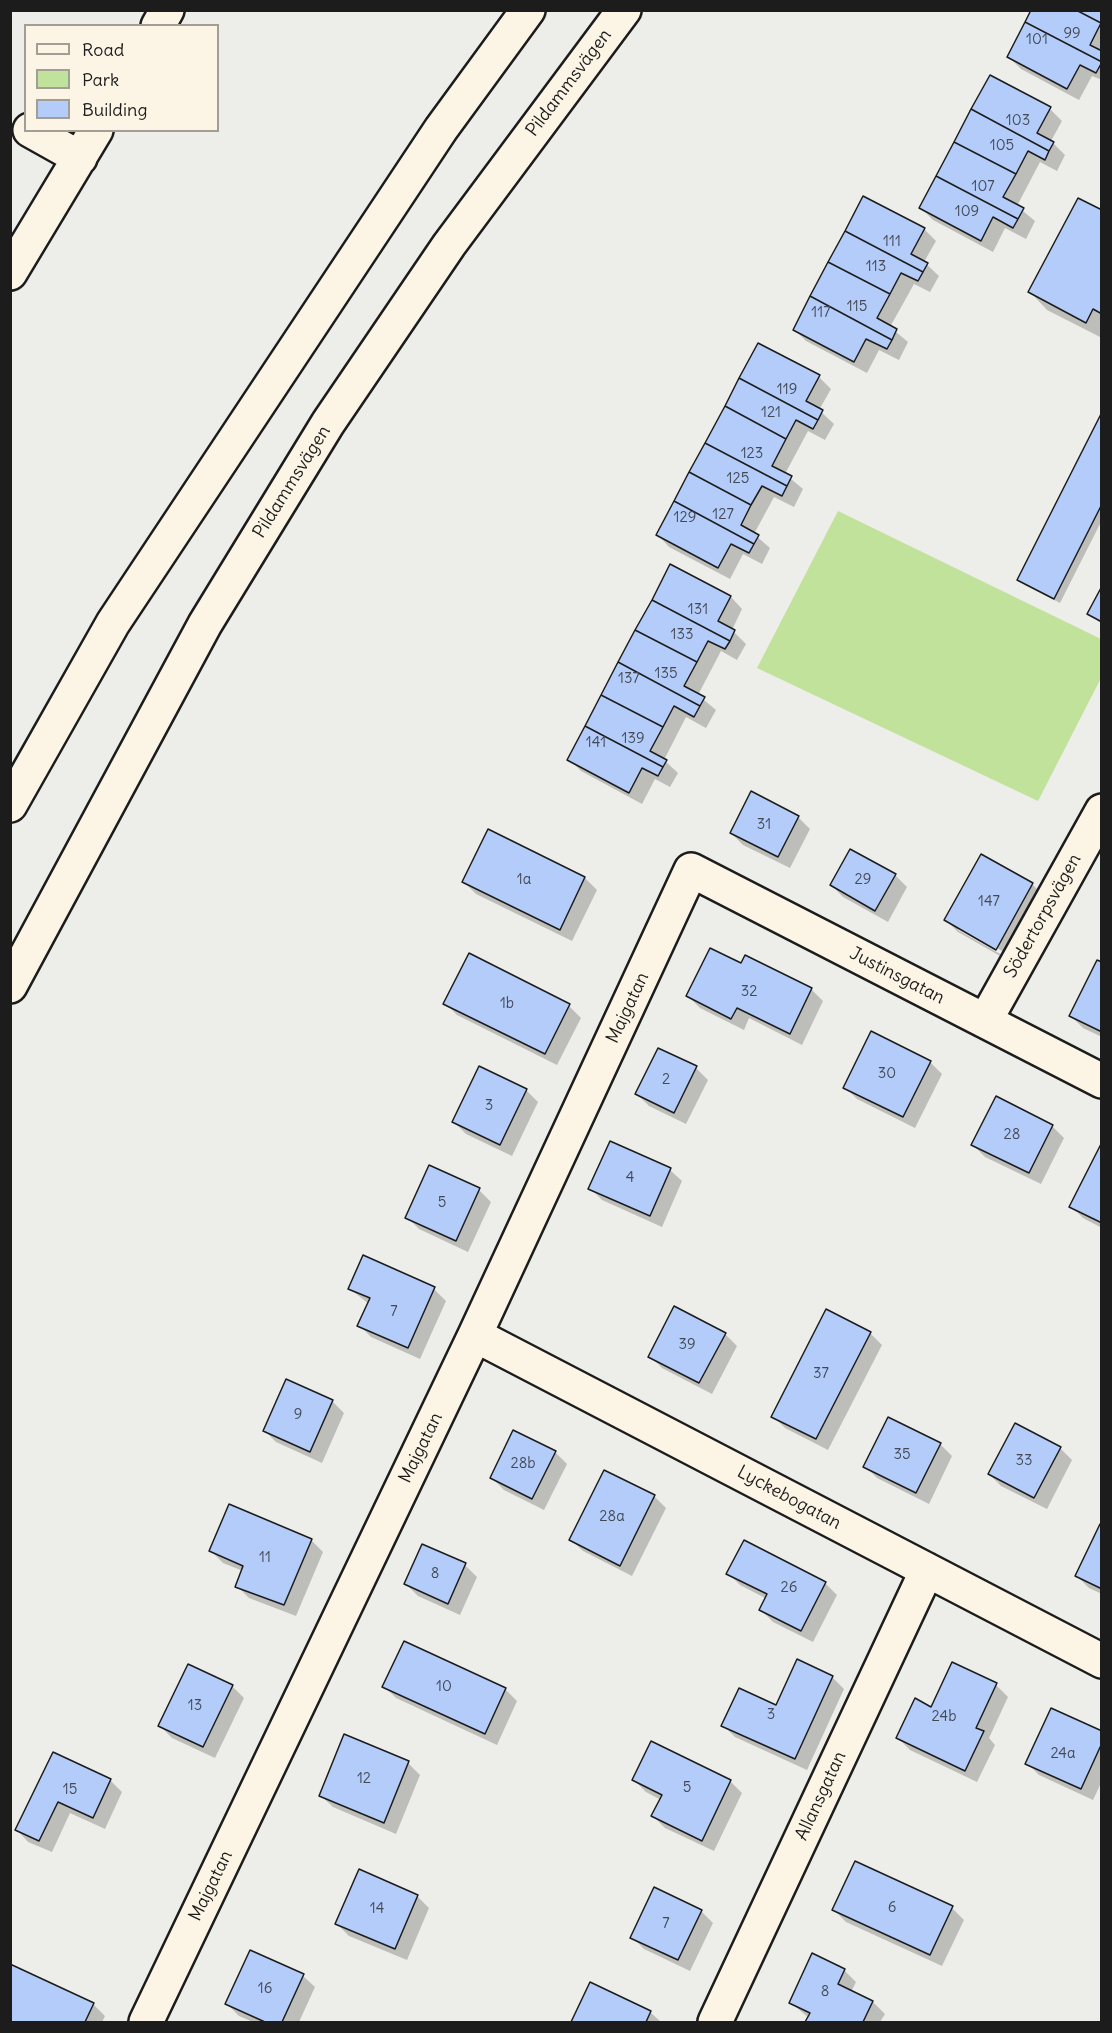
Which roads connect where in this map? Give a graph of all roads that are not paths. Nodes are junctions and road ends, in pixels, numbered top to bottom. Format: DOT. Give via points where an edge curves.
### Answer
graph roads {
  1 [pos="167,10"];
  2 [pos="528,10"];
  3 [pos="624,10"];
  4 [pos="159,24"];
  5 [pos="10,120"];
  6 [pos="24,127"];
  7 [pos="34,132"];
  8 [pos="95,132"];
  9 [pos="80,158"];
  10 [pos="10,273"];
  11 [pos="10,805"];
  12 [pos="1101,812"];
  13 [pos="692,870"];
  14 [pos="10,986"];
  15 [pos="985,1021"];
  16 [pos="1101,1081"];
  17 [pos="475,1335"];
  18 [pos="927,1570"];
  19 [pos="1101,1661"];
  20 [pos="146,2022"];
  21 [pos="715,2022"];
  1 -- 4 [label="street"];
  2 -- 11 [label="street" via="441,129 112,623"];
  3 -- 14 [label="street, Pildammsvägen" via="450,245 328,423 205,624"];
  5 -- 6 [label="street"];
  7 -- 9 [label="street"];
  8 -- 9 [label="street"];
  9 -- 10 [label="street"];
  12 -- 15 [label="street, Södertorpsvägen"];
  13 -- 15 [label="street, Justinsgatan"];
  13 -- 17 [label="street, Majgatan"];
  15 -- 16 [label="street, Justinsgatan"];
  17 -- 18 [label="street, Lyckebogatan"];
  17 -- 20 [label="street, Majgatan"];
  18 -- 19 [label="street, Lyckebogatan"];
  18 -- 21 [label="street, Allansgatan"];
}
